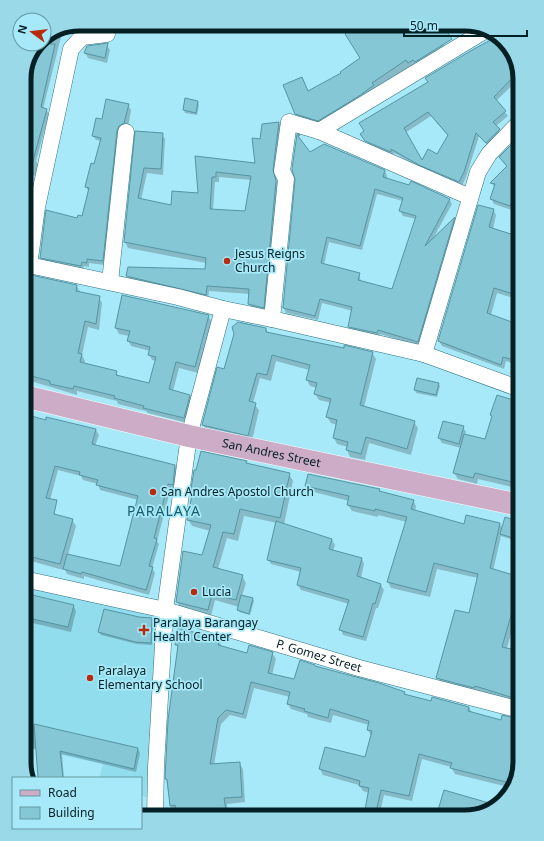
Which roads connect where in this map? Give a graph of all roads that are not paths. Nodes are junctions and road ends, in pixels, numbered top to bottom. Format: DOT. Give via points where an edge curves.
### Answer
graph roads {
  1 [pos="106,34"];
  2 [pos="480,34"];
  3 [pos="513,129"];
  4 [pos="319,130"];
  5 [pos="126,132"];
  6 [pos="470,197"];
  7 [pos="31,242"];
  8 [pos="31,266"];
  9 [pos="110,282"];
  10 [pos="223,309"];
  11 [pos="272,318"];
  12 [pos="424,354"];
  13 [pos="513,386"];
  14 [pos="31,398"];
  15 [pos="189,436"];
  16 [pos="513,504"];
  17 [pos="31,580"];
  18 [pos="165,610"];
  19 [pos="513,708"];
  20 [pos="155,810"];
  1 -- 7 [label="street" via="82,37 71,49"];
  2 -- 4 [label="street"];
  3 -- 6 [label="street" via="489,154 478,172"];
  4 -- 6 [label="street"];
  4 -- 11 [label="street" via="289,122 282,171 286,179"];
  5 -- 9 [label="street"];
  6 -- 12 [label="street"];
  8 -- 9 [label="street"];
  9 -- 10 [label="street"];
  10 -- 11 [label="street"];
  10 -- 15 [label="street"];
  11 -- 12 [label="street"];
  12 -- 13 [label="street"];
  14 -- 15 [label="main road, San Andres Street"];
  15 -- 16 [label="main road, San Andres Street"];
  15 -- 18 [label="street"];
  17 -- 18 [label="street, P. Gomez Street"];
  18 -- 19 [label="street, P. Gomez Street" via="359,668"];
  18 -- 20 [label="street"];
}
